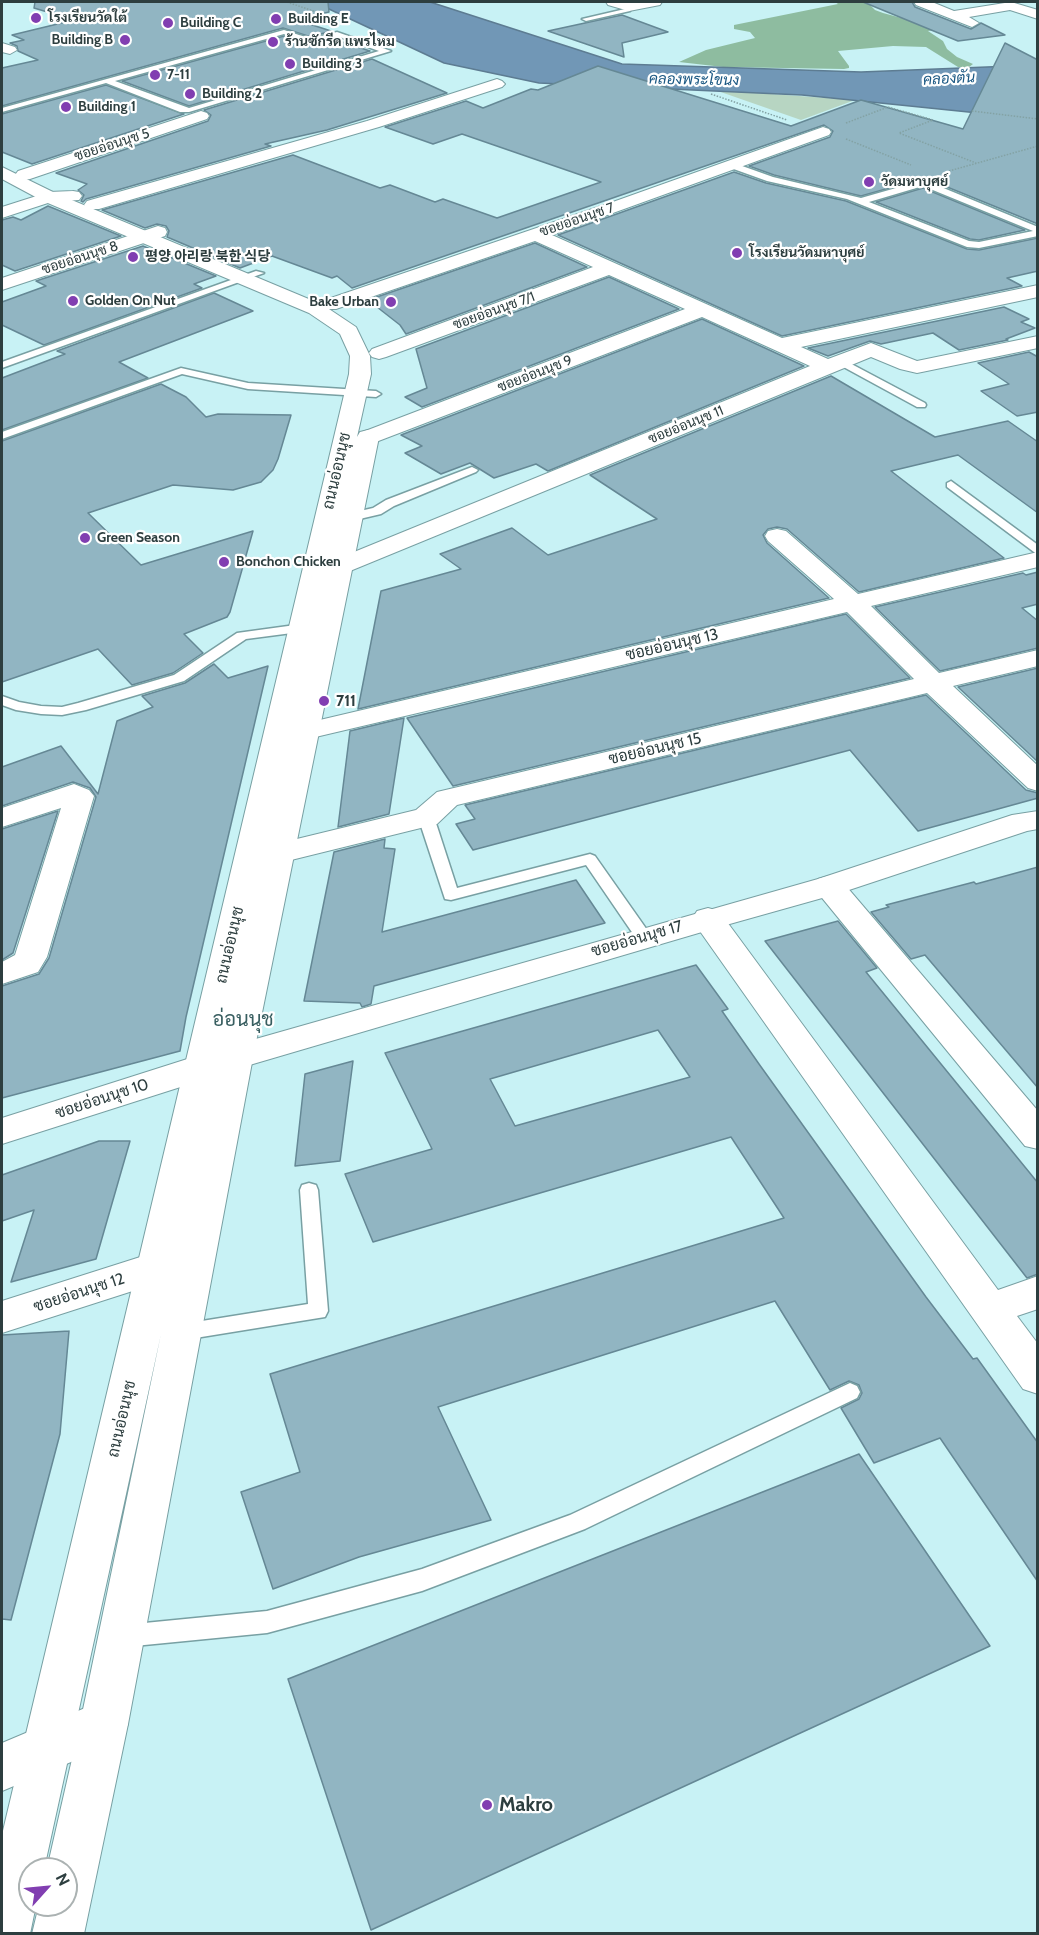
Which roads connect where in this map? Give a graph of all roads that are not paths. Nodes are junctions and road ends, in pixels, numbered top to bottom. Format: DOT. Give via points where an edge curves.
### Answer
graph roads {
  1 [pos="613,2"];
  2 [pos="655,2"];
  3 [pos="921,2"];
  4 [pos="629,7"];
  5 [pos="953,15"];
  6 [pos="1038,15"];
  7 [pos="586,19"];
  8 [pos="976,24"];
  9 [pos="107,81"];
  10 [pos="497,84"];
  11 [pos="2,110"];
  12 [pos="201,116"];
  13 [pos="823,132"];
  14 [pos="2,163"];
  15 [pos="736,164"];
  16 [pos="13,173"];
  17 [pos="875,198"];
  18 [pos="71,200"];
  19 [pos="862,201"];
  20 [pos="2,213"];
  21 [pos="1038,231"];
  22 [pos="535,234"];
  23 [pos="151,235"];
  24 [pos="609,268"];
  25 [pos="251,276"];
  26 [pos="2,284"];
  27 [pos="1038,291"];
  28 [pos="329,304"];
  29 [pos="701,310"];
  30 [pos="1038,342"];
  31 [pos="779,345"];
  32 [pos="379,353"];
  33 [pos="2,364"];
  34 [pos="835,364"];
  35 [pos="366,393"];
  36 [pos="921,405"];
  37 [pos="2,436"];
  38 [pos="368,438"];
  39 [pos="472,470"];
  40 [pos="951,485"];
  41 [pos="351,517"];
  42 [pos="777,536"];
  43 [pos="1038,551"];
  44 [pos="1038,559"];
  45 [pos="341,566"];
  46 [pos="854,603"];
  47 [pos="315,627"];
  48 [pos="1038,658"];
  49 [pos="934,684"];
  50 [pos="2,700"];
  51 [pos="307,731"];
  52 [pos="1038,782"];
  53 [pos="426,817"];
  54 [pos="2,818"];
  55 [pos="1038,820"];
  56 [pos="279,854"];
  57 [pos="828,886"];
  58 [pos="708,919"];
  59 [pos="644,937"];
  60 [pos="2,973"];
  61 [pos="220,1062"];
  62 [pos="2,1131"];
  63 [pos="1038,1136"];
  64 [pos="309,1190"];
  65 [pos="198,1256"];
  66 [pos="156,1268"];
  67 [pos="1038,1292"];
  68 [pos="989,1310"];
  69 [pos="2,1317"];
  70 [pos="183,1332"];
  71 [pos="1038,1377"];
  72 [pos="850,1392"];
  73 [pos="120,1636"];
  74 [pos="104,1724"];
  75 [pos="46,1749"];
  76 [pos="2,1767"];
  77 [pos="75,1857"];
  78 [pos="62,1917"];
  79 [pos="4,1934"];
  80 [pos="58,1934"];
  1 -- 4 [label="street"];
  2 -- 4 [label="street"];
  3 -- 5 [label="street"];
  4 -- 7 [label="lane"];
  5 -- 6 [label="street" via="1011,6"];
  5 -- 8 [label="street"];
  9 -- 9 [label="lane" via="189,110 387,51 337,34 311,41 284,32"];
  9 -- 11 [label="lane"];
  10 -- 18 [label="street" via="374,124"];
  12 -- 16 [label="street, ซอยอ่อนนุช 5"];
  13 -- 15 [label="street, ซอยอ่อนนุช 7"];
  14 -- 16 [label="street, ถนนอ่อนนุช"];
  15 -- 17 [label="lane"];
  15 -- 19 [label="lane" via="770,179"];
  15 -- 22 [label="street, ซอยอ่อนนุช 7"];
  16 -- 18 [label="street, ถนนอ่อนนุช"];
  17 -- 19 [label="lane"];
  17 -- 21 [label="lane" via="924,183"];
  18 -- 20 [label="street"];
  18 -- 23 [label="street, ถนนอ่อนนุช"];
  18 -- 23 [label="street, ถนนอ่อนนุช"];
  19 -- 21 [label="lane" via="968,244 980,245"];
  22 -- 24 [label="street"];
  22 -- 28 [label="street, ซอยอ่อนนุช 7"];
  23 -- 25 [label="street, ถนนอ่อนนุช"];
  23 -- 26 [label="street, ซอยอ่อนนุช 8"];
  24 -- 29 [label="street"];
  24 -- 32 [label="street, ซอยอ่อนนุช 7/1"];
  25 -- 28 [label="street, ถนนอ่อนนุช"];
  25 -- 33 [label="lane"];
  25 -- 35 [label="street, ถนนอ่อนนุช" via="316,309 349,331 360,356"];
  27 -- 31 [label="street"];
  28 -- 32 [label="street, ถนนอ่อนนุช" via="366,327"];
  29 -- 31 [label="street"];
  29 -- 38 [label="street, ซอยอ่อนนุช 9"];
  30 -- 34 [label="street, ซอยอ่อนนุช 11" via="916,367 873,349"];
  31 -- 34 [label="street"];
  32 -- 35 [label="street, ถนนอ่อนนุช" via="380,373"];
  34 -- 36 [label="lane"];
  34 -- 45 [label="street, ซอยอ่อนนุช 11"];
  35 -- 37 [label="lane" via="248,386 182,371"];
  35 -- 38 [label="street, ถนนอ่อนนุช"];
  35 -- 47 [label="street, ถนนอ่อนนุช"];
  38 -- 41 [label="street, ถนนอ่อนนุช"];
  39 -- 41 [label="lane" via="377,511"];
  40 -- 43 [label="lane"];
  41 -- 45 [label="street, ถนนอ่อนนุช"];
  42 -- 46 [label="street"];
  44 -- 46 [label="street, ซอยอ่อนนุช 13"];
  45 -- 47 [label="street, ถนนอ่อนนุช"];
  46 -- 49 [label="street"];
  46 -- 51 [label="street, ซอยอ่อนนุช 13"];
  47 -- 50 [label="lane" via="242,636 179,678 81,707 41,710"];
  47 -- 51 [label="street, ถนนอ่อนนุช"];
  47 -- 61 [label="street, ถนนอ่อนนุช"];
  48 -- 49 [label="street, ซอยอ่อนนุช 15"];
  49 -- 52 [label="street"];
  49 -- 53 [label="street, ซอยอ่อนนุช 15" via="447,798"];
  51 -- 56 [label="street, ถนนอ่อนนุช"];
  53 -- 56 [label="street, ซอยอ่อนนุช 15"];
  53 -- 59 [label="lane" via="451,895 590,859"];
  54 -- 60 [label="street" via="74,793 78,796 31,957 19,968"];
  55 -- 57 [label="street, ซอยอ่อนนุช 17"];
  56 -- 61 [label="street, ถนนอ่อนนุช"];
  57 -- 58 [label="street, ซอยอ่อนนุช 17"];
  57 -- 63 [label="street"];
  58 -- 59 [label="street, ซอยอ่อนนุช 17"];
  58 -- 68 [label="street"];
  59 -- 61 [label="street, ซอยอ่อนนุช 17"];
  61 -- 62 [label="street, ซอยอ่อนนุช 10"];
  61 -- 65 [label="street, ถนนอ่อนนุช"];
  61 -- 66 [label="street, ถนนอ่อนนุช"];
  64 -- 70 [label="lane" via="318,1311"];
  65 -- 66 [label="street, ซอยอ่อนนุช 12"];
  65 -- 70 [label="street, ถนนอ่อนนุช"];
  66 -- 69 [label="street, ซอยอ่อนนุช 12"];
  66 -- 75 [label="street, ถนนอ่อนนุช"];
  67 -- 68 [label="street"];
  68 -- 71 [label="street"];
  70 -- 73 [label="street, ถนนอ่อนนุช"];
  72 -- 73 [label="lane" via="577,1522 422,1580 267,1622"];
  73 -- 74 [label="street, ถนนอ่อนนุช"];
  74 -- 75 [label="street"];
  74 -- 77 [label="street, ถนนอ่อนนุช"];
  75 -- 76 [label="street"];
  75 -- 79 [label="street, ถนนอ่อนนุช"];
  78 -- 80 [label="street"];
}
